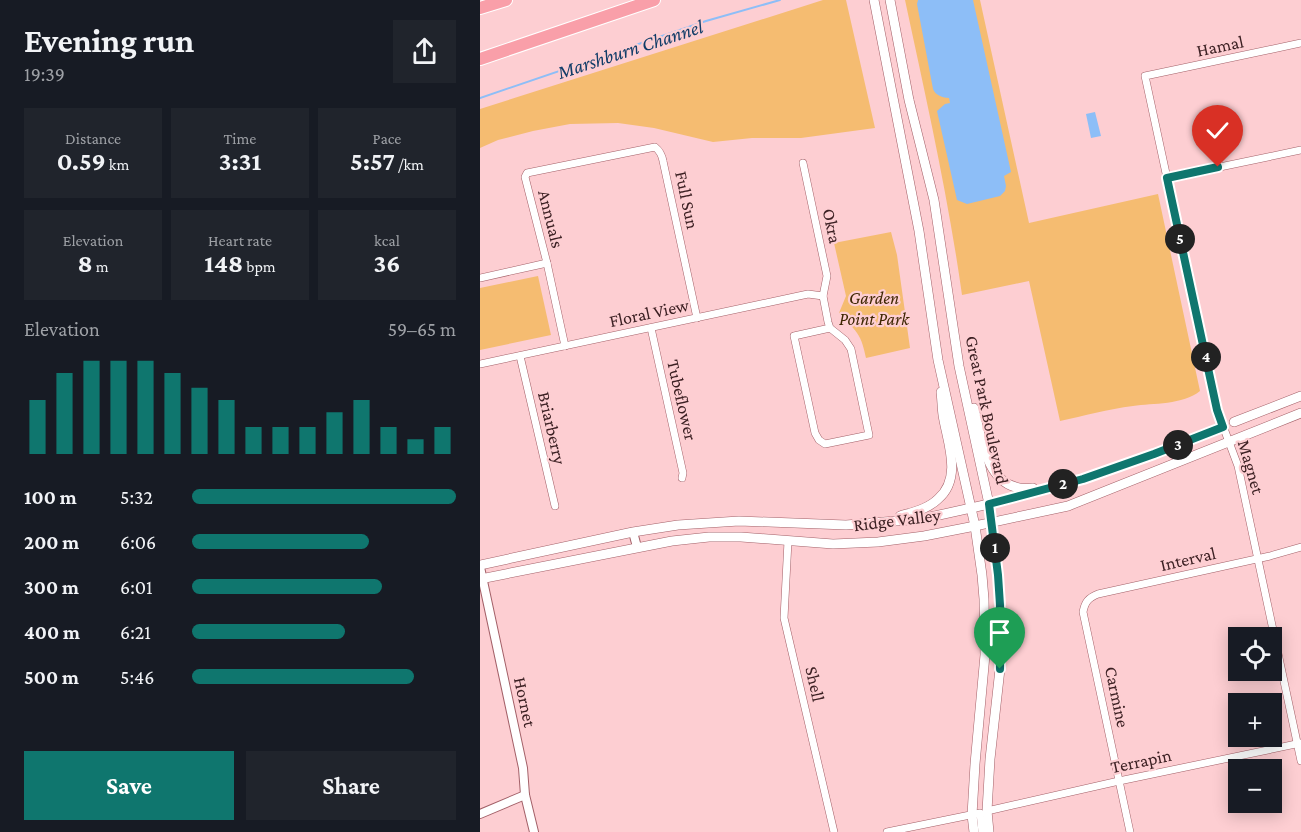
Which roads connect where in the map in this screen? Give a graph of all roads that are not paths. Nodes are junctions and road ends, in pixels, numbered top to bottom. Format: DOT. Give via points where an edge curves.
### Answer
graph roads {
  1 [pos="506,0"];
  2 [pos="654,0"];
  3 [pos="874,0"];
  4 [pos="890,0"];
  5 [pos="480,8"];
  6 [pos="1301,43"];
  7 [pos="480,59"];
  8 [pos="1145,76"];
  9 [pos="1301,150"];
  10 [pos="600,158"];
  11 [pos="803,163"];
  12 [pos="1167,178"];
  13 [pos="547,263"];
  14 [pos="480,278"];
  15 [pos="824,296"];
  16 [pos="697,318"];
  17 [pos="651,327"];
  18 [pos="830,328"];
  19 [pos="953,330"];
  20 [pos="565,346"];
  21 [pos="520,356"];
  22 [pos="938,360"];
  23 [pos="480,364"];
  24 [pos="1301,396"];
  25 [pos="1301,413"];
  26 [pos="1234,422"];
  27 [pos="1223,427"];
  28 [pos="1229,443"];
  29 [pos="682,478"];
  30 [pos="1062,485"];
  31 [pos="989,504"];
  32 [pos="555,506"];
  33 [pos="971,508"];
  34 [pos="991,522"];
  35 [pos="879,523"];
  36 [pos="975,526"];
  37 [pos="633,532"];
  38 [pos="788,541"];
  39 [pos="636,547"];
  40 [pos="1301,547"];
  41 [pos="1258,558"];
  42 [pos="480,566"];
  43 [pos="481,579"];
  44 [pos="1085,603"];
  45 [pos="1299,744"];
  46 [pos="1301,761"];
  47 [pos="1119,781"];
  48 [pos="525,795"];
  49 [pos="987,811"];
  50 [pos="480,814"];
  51 [pos="972,814"];
  52 [pos="534,832"];
  53 [pos="834,832"];
  54 [pos="887,832"];
  55 [pos="974,832"];
  56 [pos="982,832"];
  57 [pos="989,832"];
  58 [pos="1130,832"];
  1 -- 5 [label="highway"];
  2 -- 7 [label="highway"];
  3 -- 22 [label="main road, Great Park Boulevard" via="919,231"];
  4 -- 19 [label="main road, Great Park Boulevard" via="934,200"];
  6 -- 8 [label="street, Hamal"];
  8 -- 12 [label="street, Magnet"];
  9 -- 12 [label="street"];
  10 -- 13 [label="street, Annuals" via="525,175"];
  10 -- 16 [label="street, Full Sun" via="655,147 662,154"];
  11 -- 15 [label="street, Okra" via="827,276"];
  12 -- 27 [label="street, Magnet"];
  13 -- 14 [label="street"];
  13 -- 20 [label="street, Annuals"];
  15 -- 16 [label="street, Floral View" via="808,294"];
  15 -- 18 [label="street, Okra"];
  16 -- 17 [label="street, Floral View"];
  17 -- 20 [label="street, Floral View"];
  17 -- 29 [label="street, Tubeflower"];
  18 -- 18 [label="street" via="851,349 869,435 825,444 815,433 794,336"];
  19 -- 30 [label="main road" via="993,471 1004,482 1020,489"];
  19 -- 31 [label="main road, Great Park Boulevard"];
  20 -- 21 [label="street, Floral View"];
  21 -- 23 [label="street, Floral View"];
  21 -- 32 [label="street, Briarberry"];
  22 -- 33 [label="main road, Great Park Boulevard"];
  22 -- 35 [label="main road" via="951,454 948,488 935,502 918,511"];
  24 -- 26 [label="main road, Ridge Valley"];
  25 -- 28 [label="main road, Ridge Valley"];
  26 -- 27 [label="street, Ridge Valley"];
  27 -- 28 [label="street, Magnet"];
  27 -- 30 [label="main road, Ridge Valley"];
  28 -- 34 [label="main road, Ridge Valley" via="1068,506"];
  28 -- 41 [label="street, Magnet" via="1238,466"];
  30 -- 31 [label="main road, Ridge Valley"];
  31 -- 33 [label="main road, Ridge Valley"];
  31 -- 34 [label="main road, Great Park Boulevard"];
  33 -- 35 [label="main road, Ridge Valley"];
  33 -- 36 [label="main road, Great Park Boulevard"];
  34 -- 36 [label="main road, Ridge Valley"];
  34 -- 49 [label="main road, Great Park Boulevard" via="1001,646"];
  35 -- 37 [label="main road, Ridge Valley" via="739,521"];
  36 -- 38 [label="main road, Ridge Valley" via="878,542"];
  36 -- 51 [label="main road, Great Park Boulevard" via="984,599 985,655"];
  37 -- 39 [label="street"];
  37 -- 42 [label="main road, Ridge Valley"];
  38 -- 39 [label="main road, Ridge Valley" via="709,537"];
  38 -- 53 [label="street, Shell" via="784,618"];
  39 -- 43 [label="main road, Ridge Valley"];
  40 -- 41 [label="street, Interval"];
  41 -- 44 [label="street, Interval" via="1098,594"];
  41 -- 45 [label="street, Magnet"];
  42 -- 43 [label="street, Hornet"];
  43 -- 48 [label="street, Hornet" via="523,768"];
  44 -- 47 [label="street, Carmine" via="1083,612"];
  45 -- 46 [label="street, Magnet"];
  45 -- 47 [label="street, Terrapin"];
  47 -- 49 [label="street, Terrapin"];
  47 -- 58 [label="street, Carmine"];
  48 -- 50 [label="street"];
  48 -- 52 [label="street, Hornet"];
  49 -- 57 [label="main road, Great Park Boulevard"];
  51 -- 54 [label="street"];
  51 -- 55 [label="main road, Great Park Boulevard"];
  51 -- 56 [label="street" via="980,813"];
}
